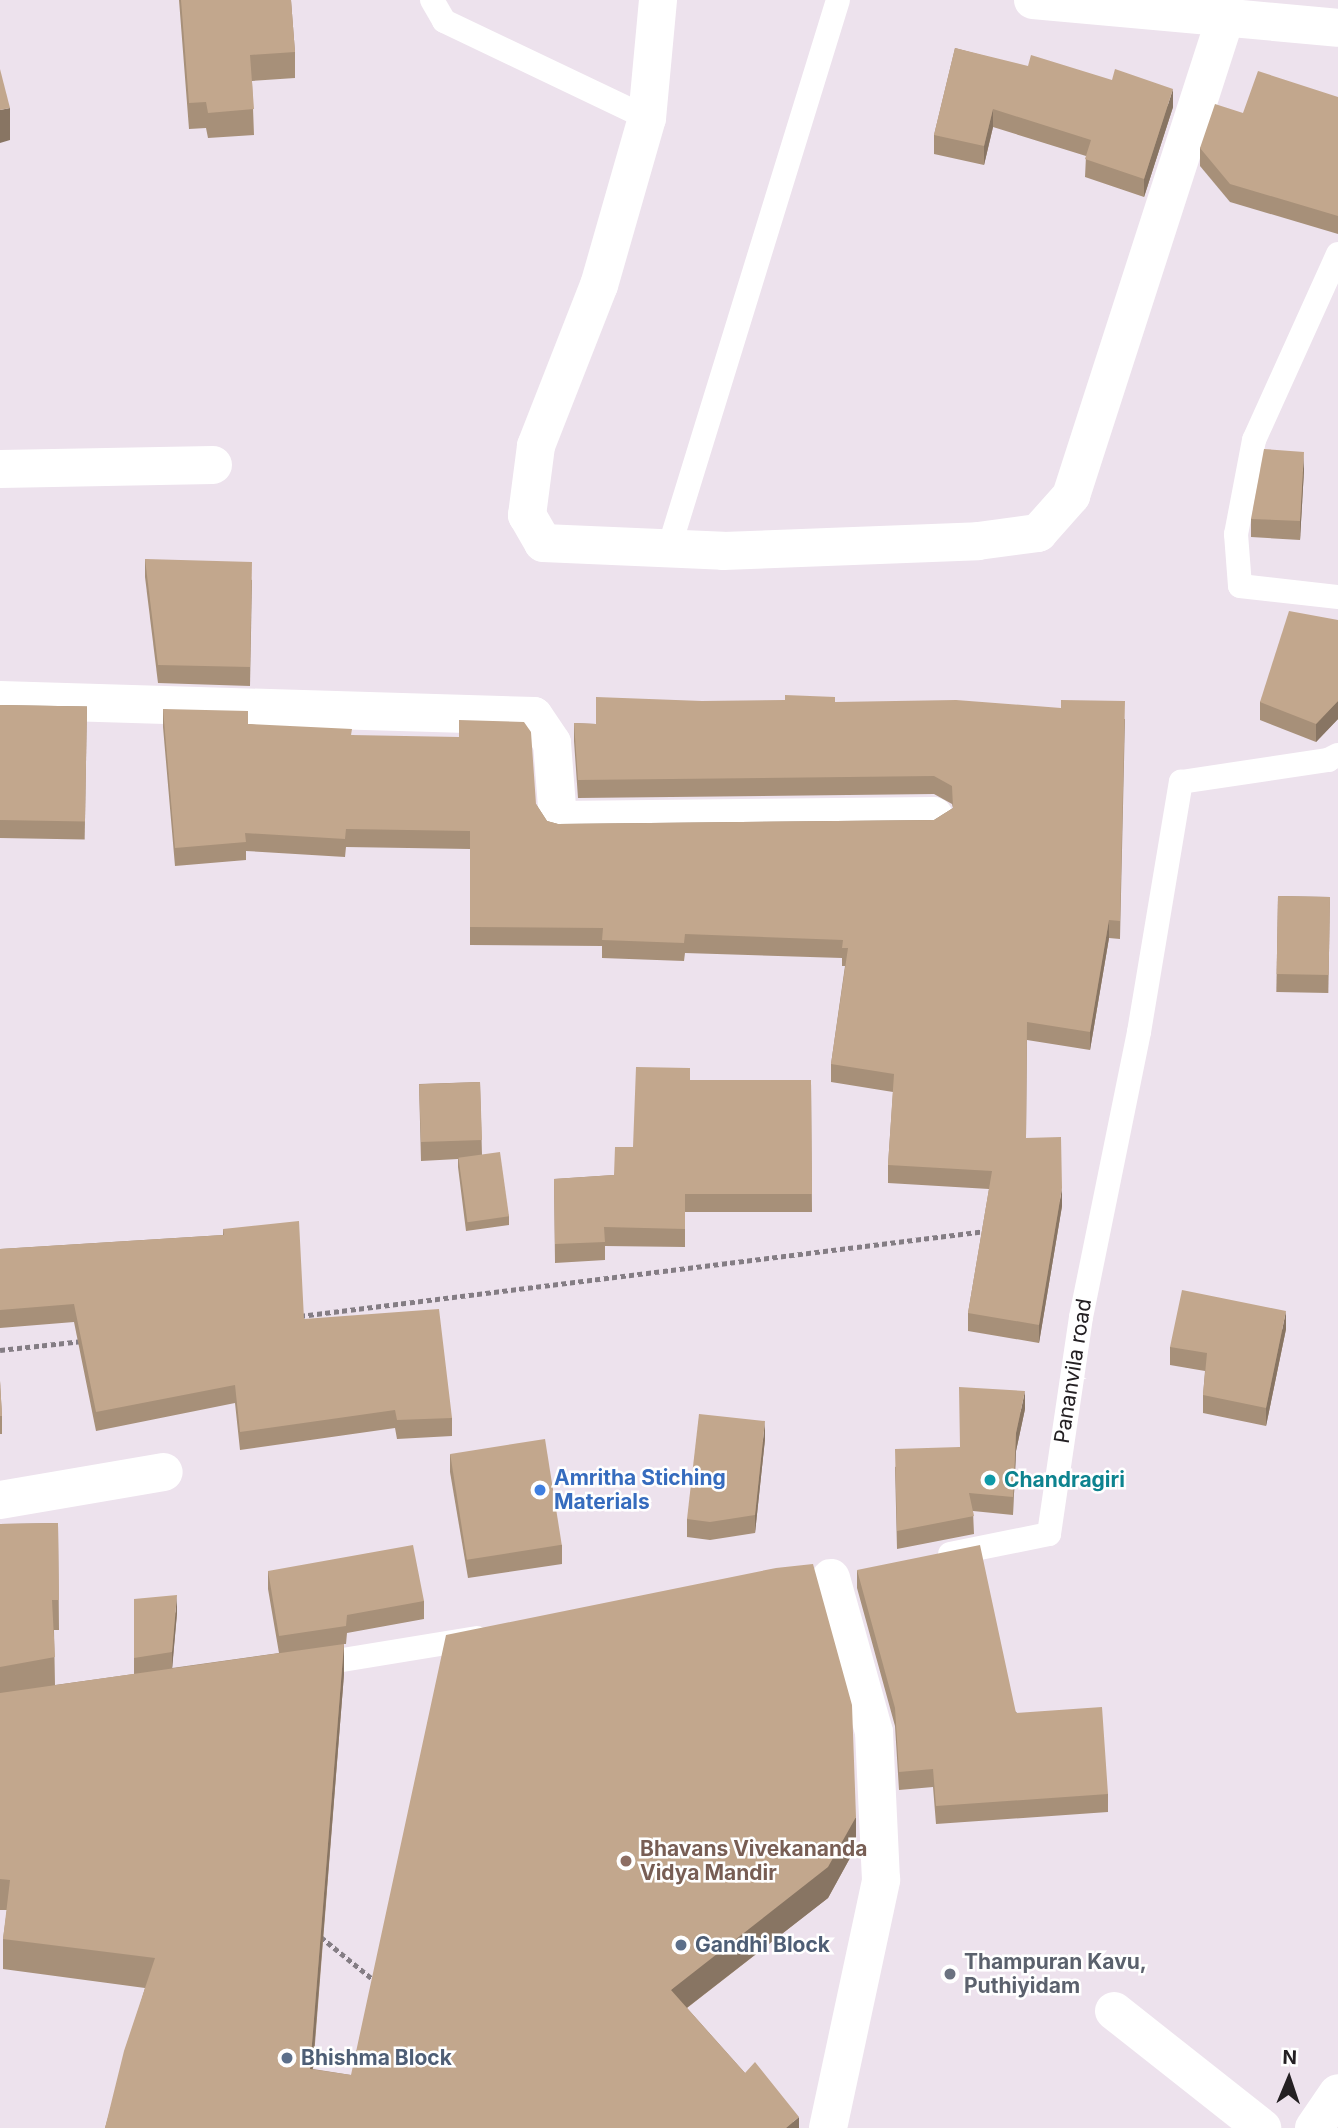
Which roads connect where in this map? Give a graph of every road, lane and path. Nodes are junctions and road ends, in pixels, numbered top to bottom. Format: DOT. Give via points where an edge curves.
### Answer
graph roads {
  1 [pos="432,0"];
  2 [pos="658,0"];
  3 [pos="838,0"];
  4 [pos="1034,0"];
  5 [pos="1226,19"];
  6 [pos="1338,28"];
  7 [pos="647,118"];
  8 [pos="1338,254"];
  9 [pos="213,465"];
  10 [pos="0,469"];
  11 [pos="669,548"];
  12 [pos="1338,597"];
  13 [pos="0,700"];
  14 [pos="1338,754"];
  15 [pos="934,816"];
  16 [pos="992,1230"];
  17 [pos="293,1317"];
  18 [pos="87,1340"];
  19 [pos="0,1350"];
  20 [pos="164,1472"];
  21 [pos="0,1500"];
  22 [pos="932,1558"];
  23 [pos="831,1577"];
  24 [pos="496,1634"];
  25 [pos="283,1671"];
  26 [pos="317,1934"];
  27 [pos="377,1982"];
  28 [pos="1114,2011"];
  29 [pos="1338,2093"];
  30 [pos="828,2128"];
  31 [pos="1262,2128"];
  32 [pos="1314,2128"];
  1 -- 7 [label="lane" via="444,21"];
  2 -- 7 [label="street"];
  3 -- 11 [label="lane"];
  4 -- 5 [label="street"];
  5 -- 6 [label="street"];
  5 -- 11 [label="street" via="1071,496 1038,533 978,541 723,551"];
  7 -- 11 [label="street" via="599,285 536,446 527,515 543,543"];
  8 -- 12 [label="lane" via="1254,440 1236,534 1240,586"];
  9 -- 10 [label="street"];
  13 -- 15 [label="street" via="534,716 552,743 558,820"];
  14 -- 22 [label="lane, Pananvila road" via="1328,760 1181,782 1139,1032 1081,1317 1049,1534"];
  16 -- 17 [label="path"];
  18 -- 19 [label="path"];
  20 -- 21 [label="street"];
  23 -- 30 [label="street" via="874,1732 881,1880"];
  24 -- 25 [label="lane"];
  26 -- 27 [label="path"];
  28 -- 31 [label="street"];
  29 -- 32 [label="street"];
}
